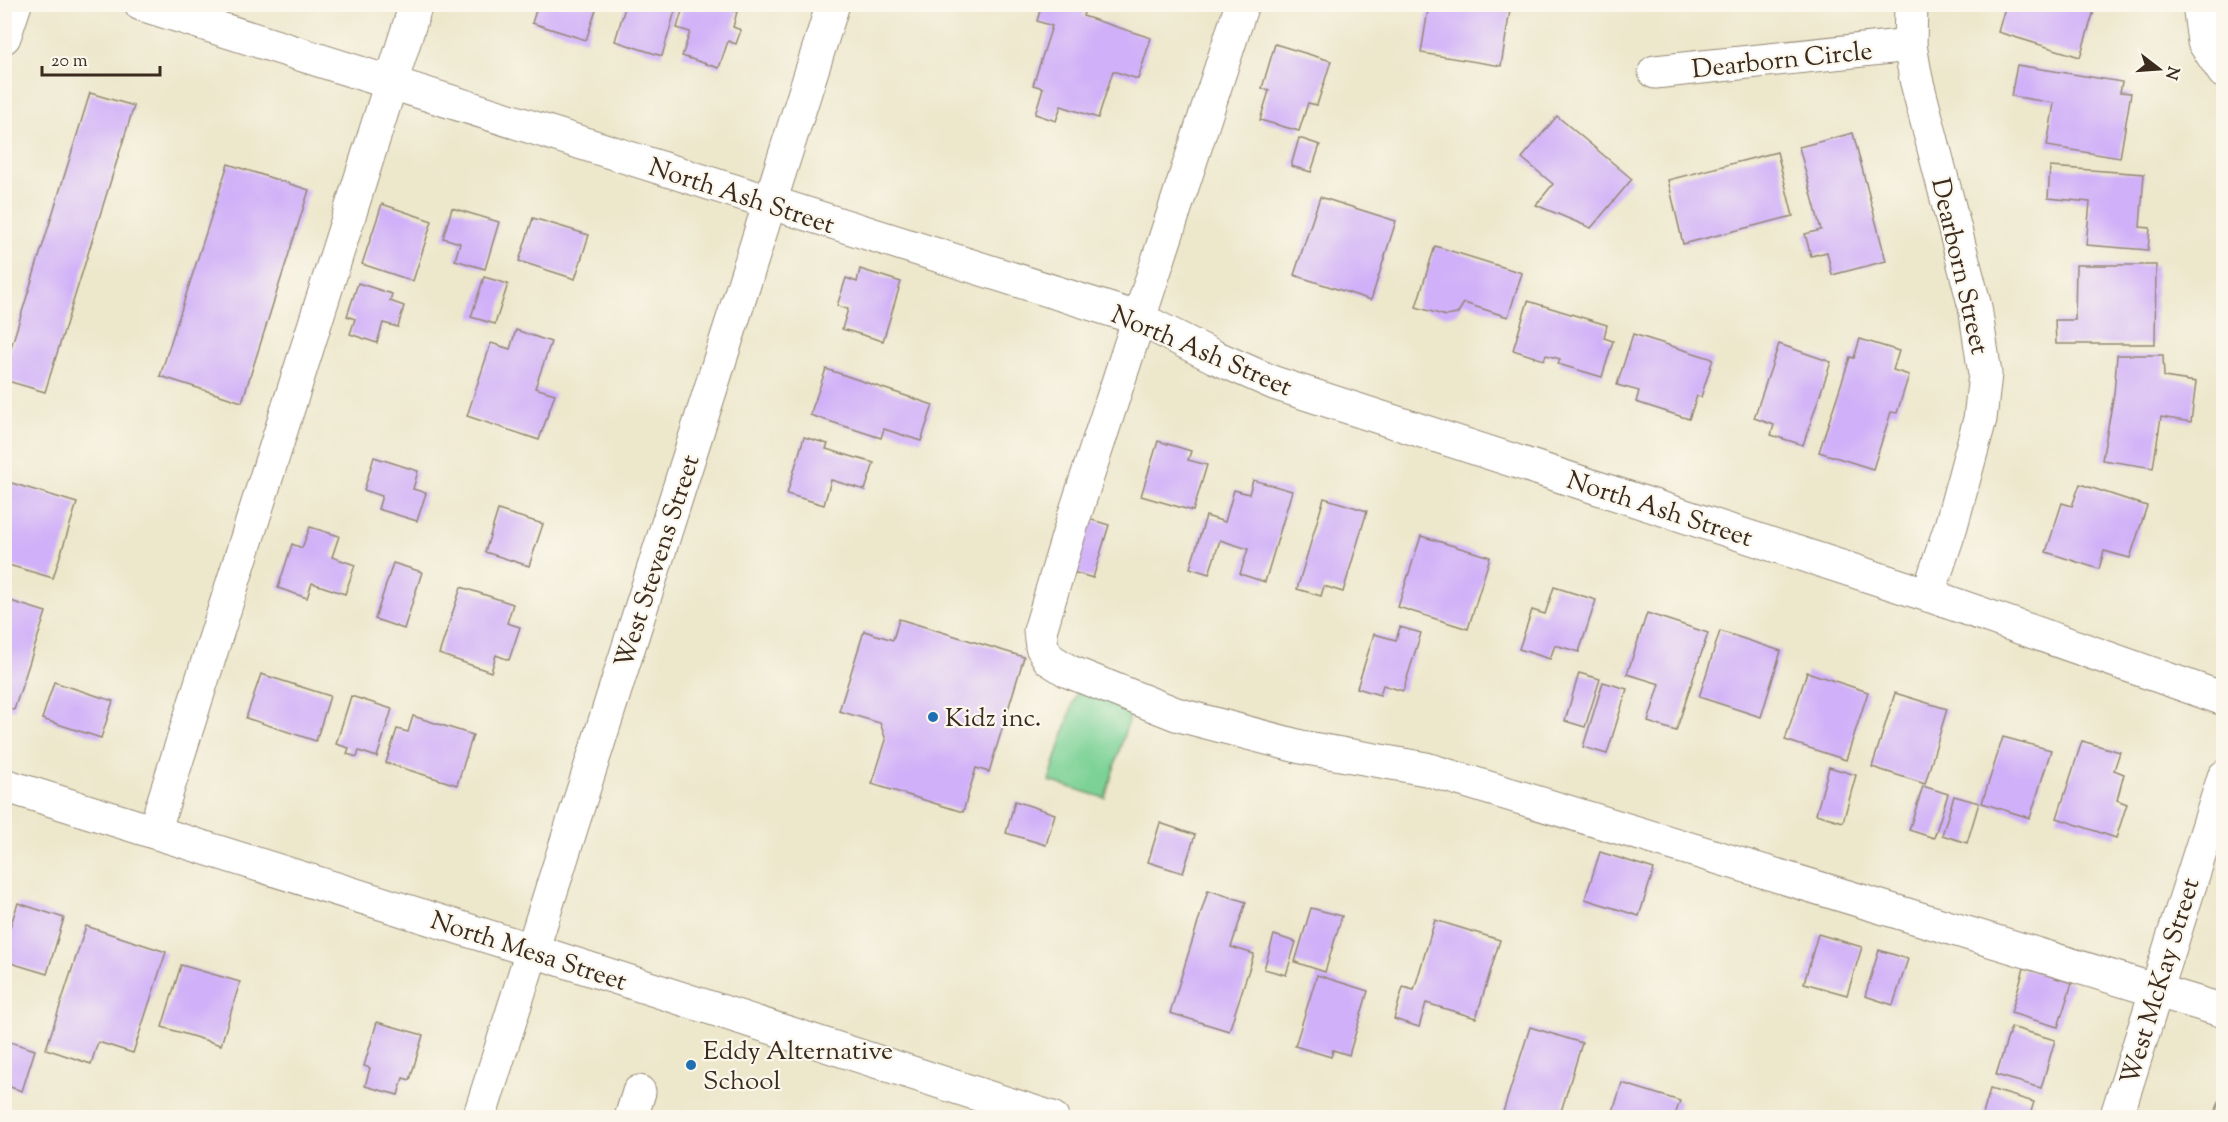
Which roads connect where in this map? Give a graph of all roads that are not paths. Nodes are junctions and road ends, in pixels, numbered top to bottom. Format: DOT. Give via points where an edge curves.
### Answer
graph roads {
  1 [pos="15,4"];
  2 [pos="141,4"];
  3 [pos="416,4"];
  4 [pos="833,4"];
  5 [pos="1242,4"];
  6 [pos="1911,4"];
  7 [pos="2199,4"];
  8 [pos="4,37"];
  9 [pos="1910,45"];
  10 [pos="1655,72"];
  11 [pos="2223,72"];
  12 [pos="390,83"];
  13 [pos="770,204"];
  14 [pos="1140,319"];
  15 [pos="1928,595"];
  16 [pos="2223,699"];
  17 [pos="2223,777"];
  18 [pos="4,785"];
  19 [pos="154,832"];
  20 [pos="531,950"];
  21 [pos="2155,990"];
  22 [pos="2223,1011"];
  23 [pos="479,1118"];
  24 [pos="1052,1118"];
  25 [pos="2116,1118"];
  1 -- 8 [label="street"];
  2 -- 12 [label="street, North Ash Street"];
  3 -- 12 [label="street"];
  4 -- 13 [label="street, West Stevens Street"];
  5 -- 14 [label="street"];
  6 -- 9 [label="street, Dearborn Street"];
  7 -- 11 [label="street" via="2204,42"];
  9 -- 10 [label="street, Dearborn Circle"];
  9 -- 15 [label="street, Dearborn Street" via="1975,306 1985,374 1980,419"];
  12 -- 13 [label="street, North Ash Street"];
  12 -- 19 [label="street"];
  13 -- 14 [label="street, North Ash Street"];
  13 -- 20 [label="street, West Stevens Street"];
  14 -- 15 [label="street, North Ash Street" via="1274,383"];
  14 -- 21 [label="street" via="1040,631 1049,659 1068,671 1176,714 1301,747 1426,769"];
  15 -- 16 [label="street, North Ash Street"];
  17 -- 21 [label="street, West McKay Street"];
  18 -- 19 [label="street, North Mesa Street"];
  19 -- 20 [label="street, North Mesa Street"];
  20 -- 23 [label="street, West Stevens Street"];
  20 -- 24 [label="street, North Mesa Street"];
  21 -- 22 [label="street"];
  21 -- 25 [label="street, West McKay Street"];
}
